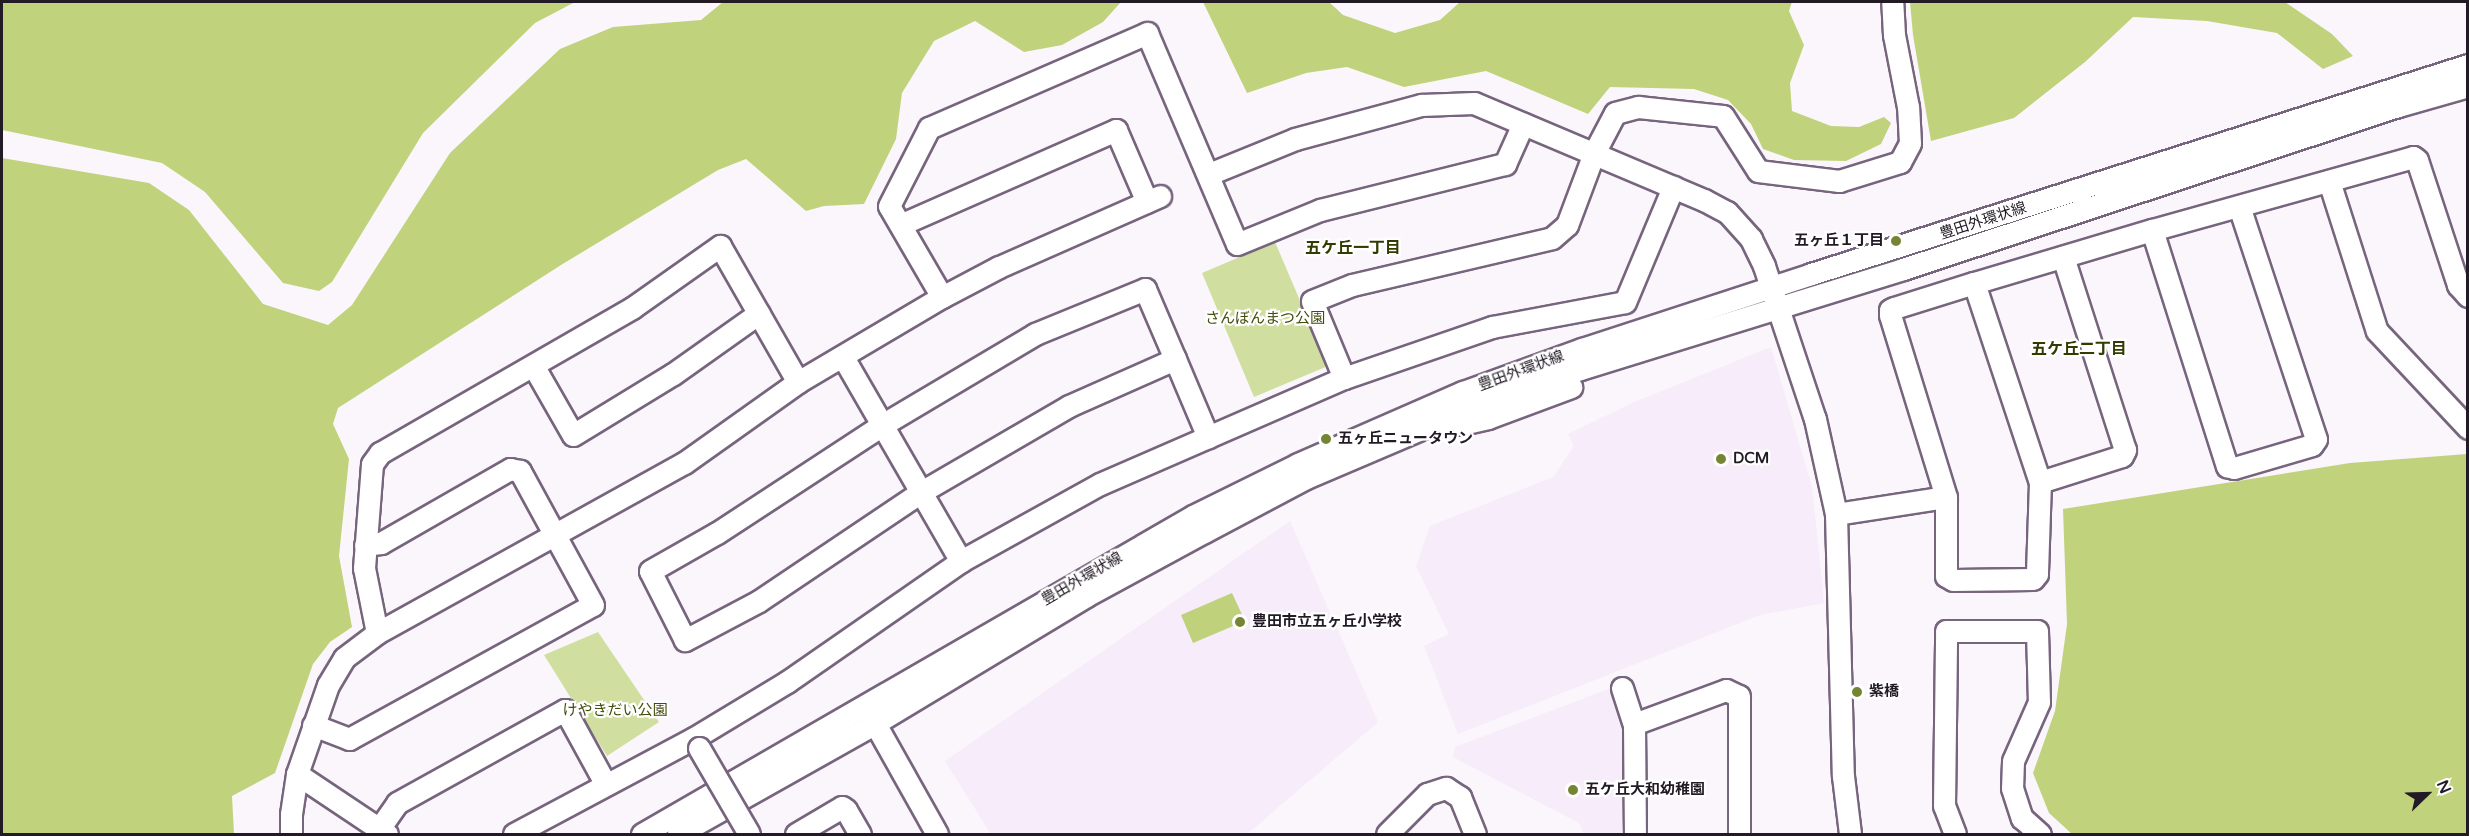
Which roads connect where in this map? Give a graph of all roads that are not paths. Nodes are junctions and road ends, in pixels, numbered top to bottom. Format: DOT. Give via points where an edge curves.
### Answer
graph roads {
  1 [pos="1892,2"];
  2 [pos="2468,65"];
  3 [pos="2468,86"];
  4 [pos="1523,124"];
  5 [pos="1594,153"];
  6 [pos="1209,174"];
  7 [pos="2329,181"];
  8 [pos="1673,187"];
  9 [pos="2239,206"];
  10 [pos="902,224"];
  11 [pos="2152,230"];
  12 [pos="2063,257"];
  13 [pos="1974,284"];
  14 [pos="2468,296"];
  15 [pos="942,297"];
  16 [pos="1774,297"];
  17 [pos="759,313"];
  18 [pos="843,357"];
  19 [pos="1175,359"];
  20 [pos="534,367"];
  21 [pos="1344,378"];
  22 [pos="798,382"];
  23 [pos="882,424"];
  24 [pos="2468,428"];
  25 [pos="1208,437"];
  26 [pos="2040,482"];
  27 [pos="921,492"];
  28 [pos="1946,497"];
  29 [pos="1836,514"];
  30 [pos="556,536"];
  31 [pos="365,545"];
  32 [pos="961,561"];
  33 [pos="378,633"];
  34 [pos="1622,688"];
  35 [pos="865,705"];
  36 [pos="874,724"];
  37 [pos="1634,724"];
  38 [pos="313,725"];
  39 [pos="696,743"];
  40 [pos="297,774"];
  41 [pos="606,785"];
  42 [pos="383,832"];
  43 [pos="291,834"];
  44 [pos="514,834"];
  45 [pos="642,834"];
  46 [pos="678,834"];
  47 [pos="749,834"];
  48 [pos="796,834"];
  49 [pos="860,834"];
  50 [pos="937,834"];
  51 [pos="1387,834"];
  52 [pos="1475,834"];
  53 [pos="1635,834"];
  54 [pos="1739,834"];
  55 [pos="1850,834"];
  56 [pos="1955,834"];
  57 [pos="2040,834"];
  1 -- 5 [label="street" via="1910,142 1900,162 1839,181 1758,171 1723,116 1638,107 1615,113"];
  2 -- 16 [label="street, 豊田外環状線"];
  3 -- 16 [label="street, 豊田外環状線" via="1903,269"];
  4 -- 5 [label="street"];
  4 -- 6 [label="street" via="1474,103 1421,105 1295,139"];
  4 -- 6 [label="street" via="1505,164 1320,210 1237,244"];
  5 -- 8 [label="street"];
  5 -- 21 [label="street" via="1567,225 1552,238 1352,285 1312,301"];
  6 -- 10 [label="street" via="1147,33 929,128 889,206"];
  7 -- 9 [label="street"];
  7 -- 14 [label="street" via="2416,159 2458,285"];
  7 -- 24 [label="street" via="2376,331"];
  8 -- 16 [label="street" via="1727,212 1751,239"];
  8 -- 21 [label="street" via="1625,302 1492,327"];
  9 -- 11 [label="street"];
  9 -- 11 [label="street" via="2316,439 2312,445 2234,468 2227,466"];
  10 -- 15 [label="street"];
  10 -- 15 [label="street" via="1116,130 1153,199 999,267"];
  11 -- 12 [label="street"];
  12 -- 13 [label="street"];
  12 -- 26 [label="street" via="2125,450 2122,456"];
  13 -- 26 [label="street"];
  13 -- 28 [label="street" via="1890,310"];
  15 -- 18 [label="street"];
  16 -- 29 [label="street" via="1815,419"];
  16 -- 35 [label="street, 豊田外環状線" via="1582,349 1464,392 1298,464 1193,516"];
  16 -- 36 [label="street, 豊田外環状線" via="1663,344 1492,400 1306,478 1086,596"];
  17 -- 20 [label="street" via="720,246 633,308"];
  17 -- 20 [label="street" via="673,374 573,435"];
  17 -- 22 [label="street"];
  18 -- 22 [label="street"];
  18 -- 23 [label="street"];
  19 -- 23 [label="street" via="1145,289 1035,334"];
  19 -- 25 [label="street"];
  19 -- 27 [label="street" via="1069,406"];
  20 -- 31 [label="street" via="380,453 372,464"];
  21 -- 25 [label="street"];
  22 -- 30 [label="street" via="684,463"];
  23 -- 27 [label="street"];
  23 -- 27 [label="street" via="717,533 650,571 685,640 759,601"];
  25 -- 32 [label="street" via="1100,484"];
  26 -- 28 [label="street" via="2037,574 2033,579 1953,580 1946,576"];
  27 -- 32 [label="street"];
  28 -- 29 [label="street"];
  29 -- 55 [label="street" via="1843,776"];
  30 -- 31 [label="street" via="520,471 510,469 381,543"];
  30 -- 33 [label="street"];
  30 -- 38 [label="street" via="592,605 349,739"];
  31 -- 33 [label="street" via="364,568"];
  32 -- 39 [label="street"];
  33 -- 38 [label="street" via="344,658 328,685"];
  34 -- 37 [label="street"];
  35 -- 36 [label="street"];
  35 -- 45 [label="street, 豊田外環状線"];
  36 -- 46 [label="street, 豊田外環状線"];
  36 -- 50 [label="street"];
  37 -- 53 [label="street"];
  37 -- 54 [label="street" via="1726,690 1739,696"];
  38 -- 40 [label="street"];
  39 -- 41 [label="street"];
  39 -- 47 [label="street, bridge"];
  40 -- 42 [label="street"];
  40 -- 43 [label="street"];
  41 -- 42 [label="street" via="565,710 397,803"];
  41 -- 44 [label="street"];
  48 -- 49 [label="street" via="842,807"];
  51 -- 52 [label="street" via="1427,794 1446,788 1460,797"];
  56 -- 57 [label="street" via="1944,806 1946,631 2037,631 2039,702 2013,761 2012,788 2022,818"];
}
